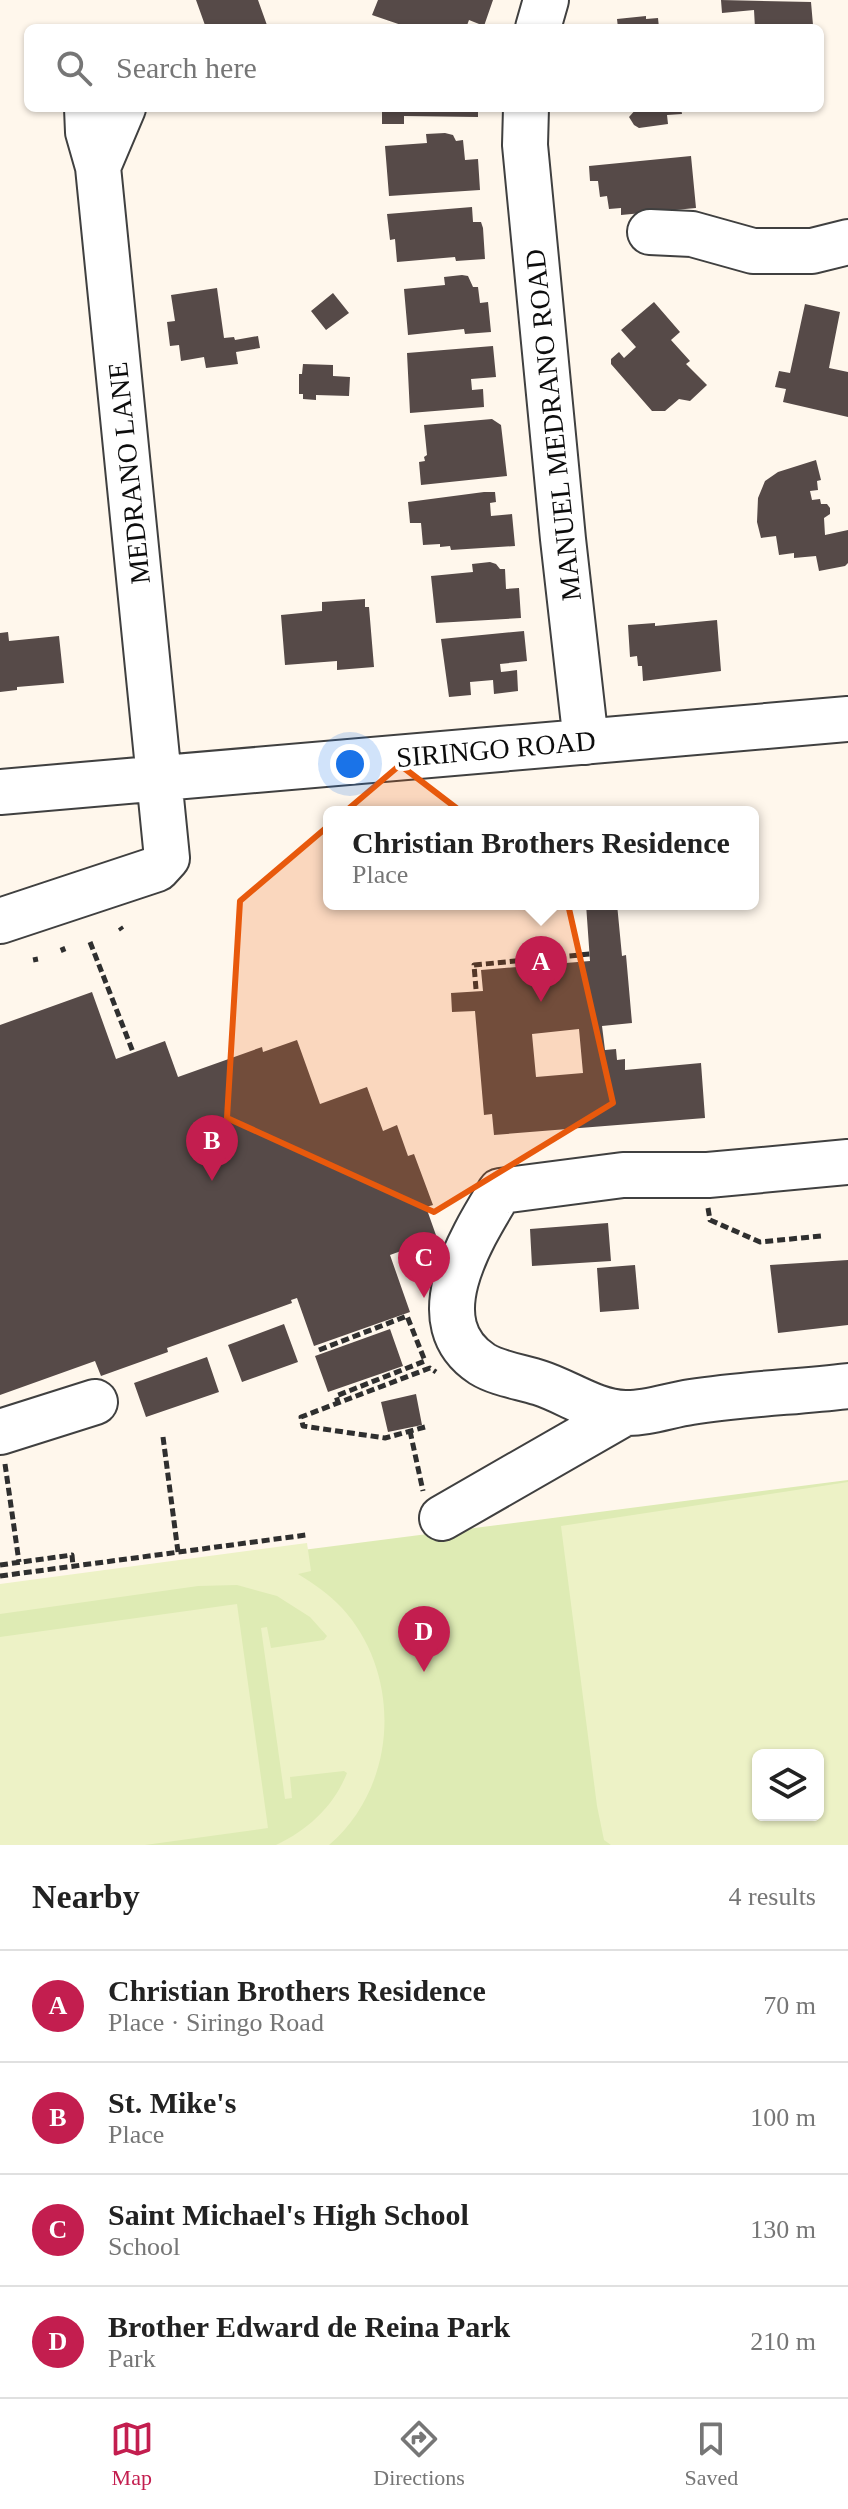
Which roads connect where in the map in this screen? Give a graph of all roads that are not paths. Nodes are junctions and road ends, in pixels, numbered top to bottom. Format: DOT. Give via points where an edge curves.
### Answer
graph roads {
  1 [pos="546,0"];
  2 [pos="539,24"];
  3 [pos="87,112"];
  4 [pos="121,112"];
  5 [pos="526,112"];
  6 [pos="98,167"];
  7 [pos="650,232"];
  8 [pos="848,242"];
  9 [pos="848,719"];
  10 [pos="586,742"];
  11 [pos="160,779"];
  12 [pos="0,792"];
  13 [pos="0,921"];
  14 [pos="848,1162"];
  15 [pos="848,1386"];
  16 [pos="95,1402"];
  17 [pos="625,1413"];
  18 [pos="3,1452"];
  19 [pos="433,1509"];
  1 -- 2 [label="street"];
  3 -- 6 [label="street, MEDRANO LANE"];
  4 -- 6 [label="street, MEDRANO LANE"];
  5 -- 10 [label="street, MANUEL MEDRANO ROAD" via="553,439"];
  6 -- 11 [label="street, MEDRANO LANE"];
  7 -- 8 [label="street" via="692,234 753,251 812,251"];
  9 -- 10 [label="street, SIRINGO ROAD"];
  10 -- 11 [label="street, SIRINGO ROAD"];
  11 -- 12 [label="street, SIRINGO ROAD"];
  11 -- 13 [label="street, MEDRANO LANE" via="167,851 163,864"];
  14 -- 17 [label="street" via="708,1175 623,1175 500,1191 457,1271 452,1303 459,1338 484,1365 592,1407"];
  15 -- 17 [label="street"];
  16 -- 18 [label="street"];
  17 -- 19 [label="street"];
}
